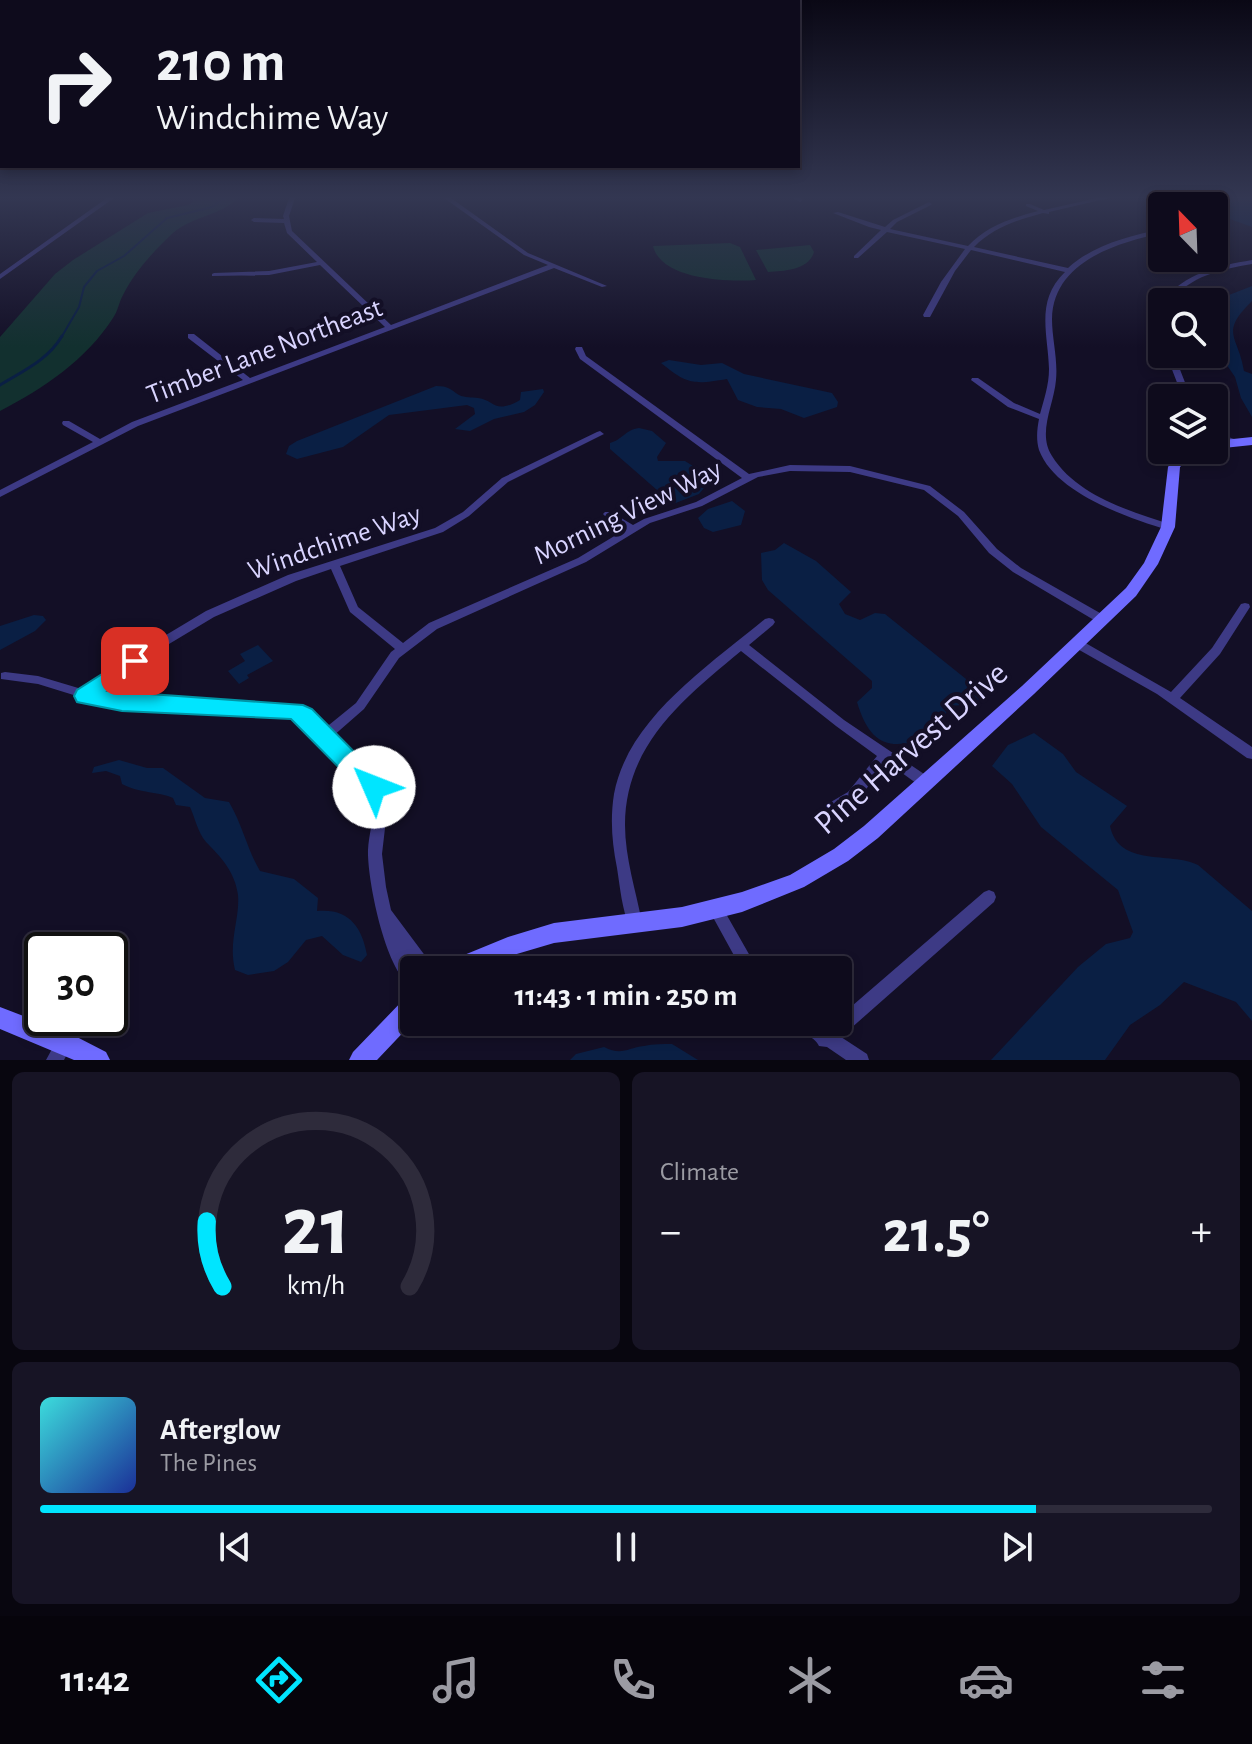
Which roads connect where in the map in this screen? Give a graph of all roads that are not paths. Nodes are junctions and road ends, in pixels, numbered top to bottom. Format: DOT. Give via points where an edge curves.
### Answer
graph roads {
  1 [pos="41,247"];
  2 [pos="305,247"];
  3 [pos="514,247"];
  4 [pos="866,247"];
  5 [pos="972,247"];
  6 [pos="974,247"];
  7 [pos="1107,247"];
  8 [pos="856,257"];
  9 [pos="1252,262"];
  10 [pos="321,263"];
  11 [pos="552,266"];
  12 [pos="1071,271"];
  13 [pos="214,275"];
  14 [pos="0,277"];
  15 [pos="604,286"];
  16 [pos="1179,288"];
  17 [pos="927,315"];
  18 [pos="388,326"];
  19 [pos="191,336"];
  20 [pos="579,349"];
  21 [pos="248,380"];
  22 [pos="975,380"];
  23 [pos="1044,418"];
  24 [pos="66,423"];
  25 [pos="600,434"];
  26 [pos="1228,440"];
  27 [pos="98,441"];
  28 [pos="1252,441"];
  29 [pos="1234,442"];
  30 [pos="1228,443"];
  31 [pos="1176,464"];
  32 [pos="748,478"];
  33 [pos="0,494"];
  34 [pos="608,514"];
  35 [pos="1168,527"];
  36 [pos="632,529"];
  37 [pos="334,565"];
  38 [pos="1245,607"];
  39 [pos="1103,620"];
  40 [pos="769,622"];
  41 [pos="1078,644"];
  42 [pos="742,646"];
  43 [pos="402,648"];
  44 [pos="5,676"];
  45 [pos="85,696"];
  46 [pos="1172,698"];
  47 [pos="323,737"];
  48 [pos="1252,754"];
  49 [pos="885,755"];
  50 [pos="925,782"];
  51 [pos="829,810"];
  52 [pos="989,897"];
  53 [pos="716,910"];
  54 [pos="387,916"];
  55 [pos="635,923"];
  56 [pos="400,956"];
  57 [pos="417,956"];
  58 [pos="490,956"];
  59 [pos="742,956"];
  60 [pos="0,1018"];
  61 [pos="400,1020"];
  62 [pos="820,1036"];
  63 [pos="825,1040"];
  64 [pos="60,1051"];
  65 [pos="98,1060"];
  66 [pos="361,1060"];
  67 [pos="861,1060"];
  1 -- 14 [label="street"];
  2 -- 10 [label="street"];
  3 -- 11 [label="street"];
  4 -- 8 [label="street"];
  5 -- 17 [label="street"];
  6 -- 12 [label="street"];
  7 -- 12 [label="street"];
  9 -- 16 [label="street" via="1199,276"];
  10 -- 13 [label="street" via="269,273"];
  10 -- 18 [label="street"];
  11 -- 15 [label="street"];
  11 -- 18 [label="street, Timber Lane Northeast"];
  12 -- 23 [label="street" via="1049,305 1052,379"];
  18 -- 21 [label="street, Timber Lane Northeast"];
  19 -- 21 [label="street"];
  20 -- 32 [label="street"];
  21 -- 27 [label="street, Timber Lane Northeast"];
  22 -- 23 [label="street" via="1011,405"];
  23 -- 35 [label="street" via="1046,456 1064,476 1106,503"];
  24 -- 27 [label="street"];
  25 -- 37 [label="street, Windchime Way" via="505,480 439,530"];
  26 -- 29 [label="street"];
  27 -- 33 [label="street, Timber Lane Northeast"];
  28 -- 29 [label="street"];
  29 -- 30 [label="street"];
  31 -- 35 [label="street, Pine Harvest Drive"];
  32 -- 36 [label="street, Morning View Way" via="699,504"];
  32 -- 39 [label="street, Morning View Way" via="790,468 827,467 920,485 961,514 1017,570"];
  34 -- 36 [label="street"];
  35 -- 39 [label="street, Pine Harvest Drive" via="1144,575"];
  36 -- 43 [label="street, Morning View Way" via="569,566 443,621"];
  37 -- 43 [label="street" via="354,609"];
  37 -- 45 [label="street, Windchime Way" via="210,614"];
  38 -- 46 [label="street" via="1216,651"];
  39 -- 41 [label="street, Pine Harvest Drive"];
  40 -- 42 [label="street"];
  41 -- 46 [label="street"];
  41 -- 50 [label="street, Pine Harvest Drive"];
  42 -- 49 [label="street"];
  42 -- 55 [label="street" via="659,716 630,761 619,828"];
  43 -- 47 [label="street, Morning View Way" via="360,706"];
  44 -- 45 [label="street" via="38,680"];
  45 -- 47 [label="street" via="295,711"];
  46 -- 48 [label="street"];
  47 -- 54 [label="street" via="380,797 375,855"];
  49 -- 50 [label="street"];
  49 -- 51 [label="street" via="853,796"];
  50 -- 53 [label="street, Pine Harvest Drive" via="829,863 770,892"];
  52 -- 63 [label="street"];
  53 -- 55 [label="street, Pine Harvest Drive"];
  53 -- 59 [label="street"];
  54 -- 56 [label="street"];
  54 -- 57 [label="street"];
  55 -- 58 [label="street, Pine Harvest Drive" via="541,936"];
  60 -- 64 [label="street"];
  61 -- 66 [label="street"];
  62 -- 63 [label="street"];
  63 -- 67 [label="street"];
  64 -- 65 [label="street"];
}
